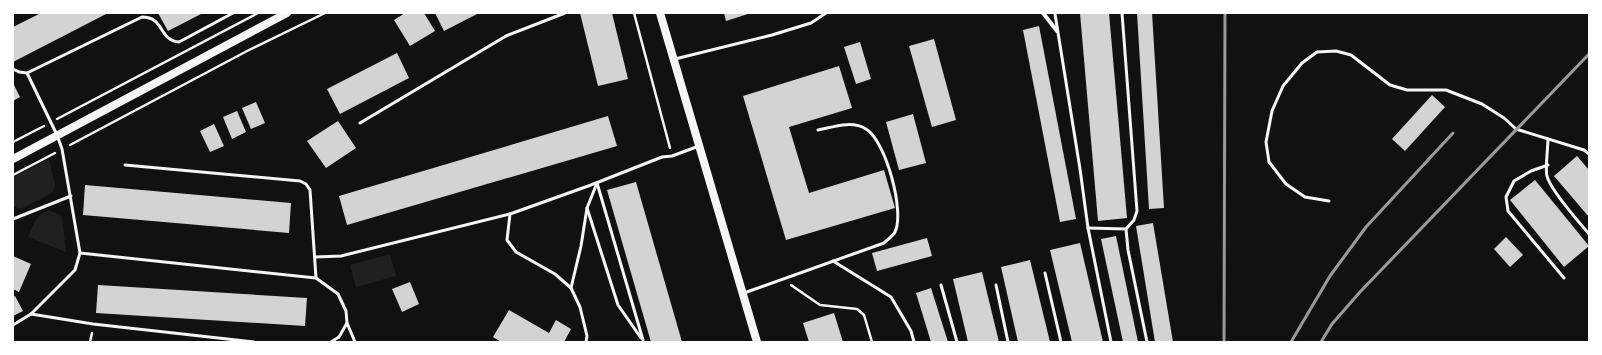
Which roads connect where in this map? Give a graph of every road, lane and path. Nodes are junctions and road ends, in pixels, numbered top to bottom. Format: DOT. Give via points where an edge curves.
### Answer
graph roads {
  1 [pos="233,13"];
  2 [pos="258,13"];
  3 [pos="287,13"];
  4 [pos="325,13"];
  5 [pos="565,13"];
  6 [pos="634,13"];
  7 [pos="660,13"];
  8 [pos="826,13"];
  9 [pos="1043,13"];
  10 [pos="1122,13"];
  11 [pos="1055,14"];
  12 [pos="1057,31"];
  13 [pos="674,59"];
  14 [pos="13,69"];
  15 [pos="27,73"];
  16 [pos="51,122"];
  17 [pos="360,123"];
  18 [pos="818,130"];
  19 [pos="57,135"];
  20 [pos="1548,139"];
  21 [pos="13,142"];
  22 [pos="699,146"];
  23 [pos="62,149"];
  24 [pos="1589,154"];
  25 [pos="672,156"];
  26 [pos="13,158"];
  27 [pos="125,165"];
  28 [pos="1548,165"];
  29 [pos="13,175"];
  30 [pos="597,183"];
  31 [pos="71,196"];
  32 [pos="1329,201"];
  33 [pos="587,208"];
  34 [pos="510,214"];
  35 [pos="13,219"];
  36 [pos="1088,228"];
  37 [pos="1126,229"];
  38 [pos="1589,234"];
  39 [pos="80,253"];
  40 [pos="315,257"];
  41 [pos="833,261"];
  42 [pos="1045,273"];
  43 [pos="316,278"];
  44 [pos="1564,278"];
  45 [pos="783,279"];
  46 [pos="941,285"];
  47 [pos="996,285"];
  48 [pos="571,288"];
  49 [pos="742,294"];
  50 [pos="31,314"];
  51 [pos="347,323"];
  52 [pos="13,325"];
  53 [pos="643,341"];
  54 [pos="254,342"];
  55 [pos="331,342"];
  56 [pos="354,342"];
  57 [pos="586,342"];
  58 [pos="757,342"];
  59 [pos="872,342"];
  60 [pos="914,342"];
  61 [pos="957,342"];
  62 [pos="1008,342"];
  63 [pos="1061,342"];
  64 [pos="1112,342"];
  65 [pos="1147,342"];
  1 -- 15 [label="lane" via="179,42 165,37 158,22 149,17 142,17"];
  2 -- 16 [label="path"];
  3 -- 19 [label="main road"];
  4 -- 23 [label="path" via="249,50"];
  5 -- 17 [label="lane" via="506,36"];
  6 -- 25 [label="path"];
  7 -- 13 [label="main road"];
  8 -- 13 [label="lane" via="811,23 780,33"];
  9 -- 12 [label="street"];
  10 -- 37 [label="lane" via="1137,211 1134,220"];
  11 -- 12 [label="lane"];
  12 -- 36 [label="lane"];
  13 -- 22 [label="main road"];
  14 -- 15 [label="lane"];
  15 -- 16 [label="lane"];
  16 -- 19 [label="lane"];
  16 -- 21 [label="path"];
  18 -- 41 [label="lane" via="854,124 866,129 876,138 891,172 898,214 895,232 884,243"];
  19 -- 23 [label="lane"];
  19 -- 26 [label="main road"];
  20 -- 24 [label="lane" via="1584,150"];
  20 -- 28 [label="lane"];
  20 -- 32 [label="lane" via="1516,128 1482,104 1446,90 1407,90 1390,85 1351,55 1336,51 1317,52 1302,64 1283,86 1272,111 1266,142 1269,162 1286,184 1305,197"];
  22 -- 25 [label="lane"];
  22 -- 49 [label="main road"];
  23 -- 29 [label="path"];
  23 -- 31 [label="lane"];
  25 -- 30 [label="lane" via="662,157"];
  27 -- 40 [label="lane" via="300,181 310,190"];
  28 -- 38 [label="lane" via="1546,175 1550,183"];
  28 -- 44 [label="lane" via="1531,171 1514,182 1506,197 1508,211"];
  30 -- 33 [label="lane"];
  30 -- 34 [label="lane"];
  30 -- 53 [label="lane"];
  31 -- 35 [label="lane"];
  31 -- 39 [label="lane"];
  33 -- 48 [label="lane"];
  33 -- 53 [label="lane" via="618,305"];
  34 -- 40 [label="lane" via="341,256"];
  34 -- 48 [label="lane" via="507,240 516,252 555,274"];
  36 -- 37 [label="lane"];
  36 -- 64 [label="lane"];
  37 -- 65 [label="lane"];
  39 -- 43 [label="lane"];
  39 -- 50 [label="lane" via="75,270"];
  40 -- 43 [label="lane"];
  41 -- 45 [label="lane"];
  41 -- 60 [label="lane" via="892,297 911,331"];
  42 -- 63 [label="lane"];
  43 -- 51 [label="lane" via="338,294 346,311"];
  45 -- 49 [label="lane"];
  45 -- 59 [label="path" via="820,305 857,308 864,315"];
  46 -- 61 [label="lane"];
  47 -- 62 [label="lane"];
  48 -- 57 [label="lane" via="580,307"];
  49 -- 58 [label="main road"];
  50 -- 52 [label="lane"];
  50 -- 54 [label="lane" via="93,324"];
  51 -- 55 [label="lane" via="339,337"];
  51 -- 56 [label="lane"];
}
